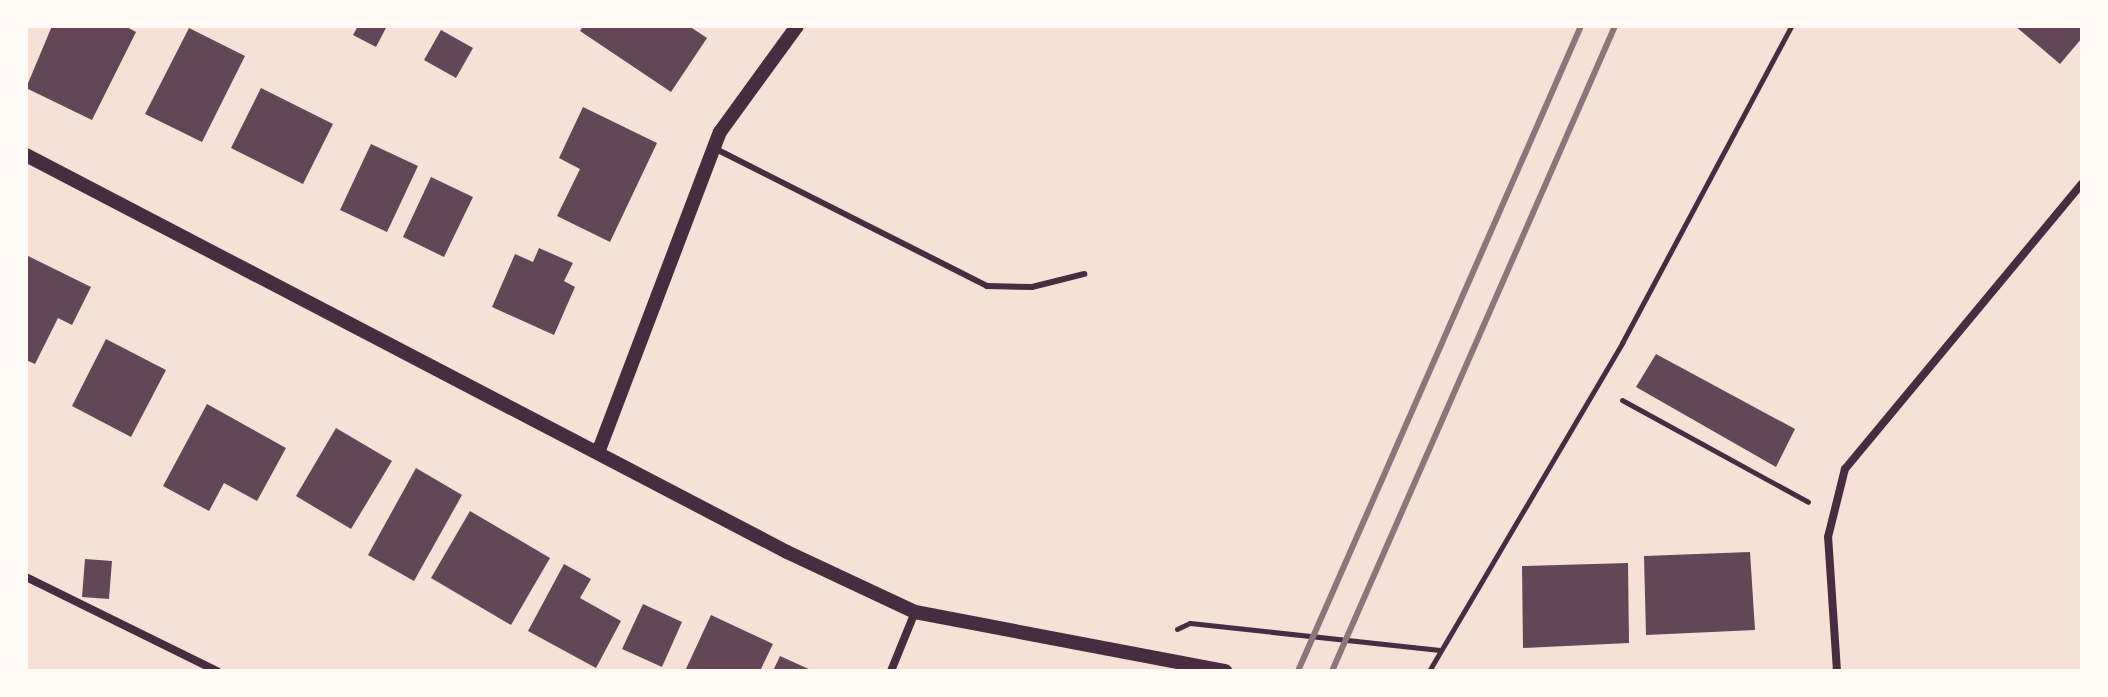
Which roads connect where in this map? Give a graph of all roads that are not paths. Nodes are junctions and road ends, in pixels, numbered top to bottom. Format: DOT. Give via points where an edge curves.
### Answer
graph roads {
  1 [pos="797,26"];
  2 [pos="713,147"];
  3 [pos="26,155"];
  4 [pos="2082,184"];
  5 [pos="1084,274"];
  6 [pos="599,450"];
  7 [pos="26,577"];
  8 [pos="915,612"];
  9 [pos="217,671"];
  10 [pos="891,671"];
  11 [pos="1225,671"];
  12 [pos="1837,671"];
  1 -- 2 [label="street"];
  2 -- 5 [label="lane" via="987,286 1032,287"];
  2 -- 6 [label="street"];
  3 -- 6 [label="street"];
  4 -- 12 [label="street" via="1845,469 1828,537"];
  6 -- 8 [label="street" via="787,552"];
  7 -- 9 [label="street"];
  8 -- 10 [label="street"];
  8 -- 11 [label="street"];
}
